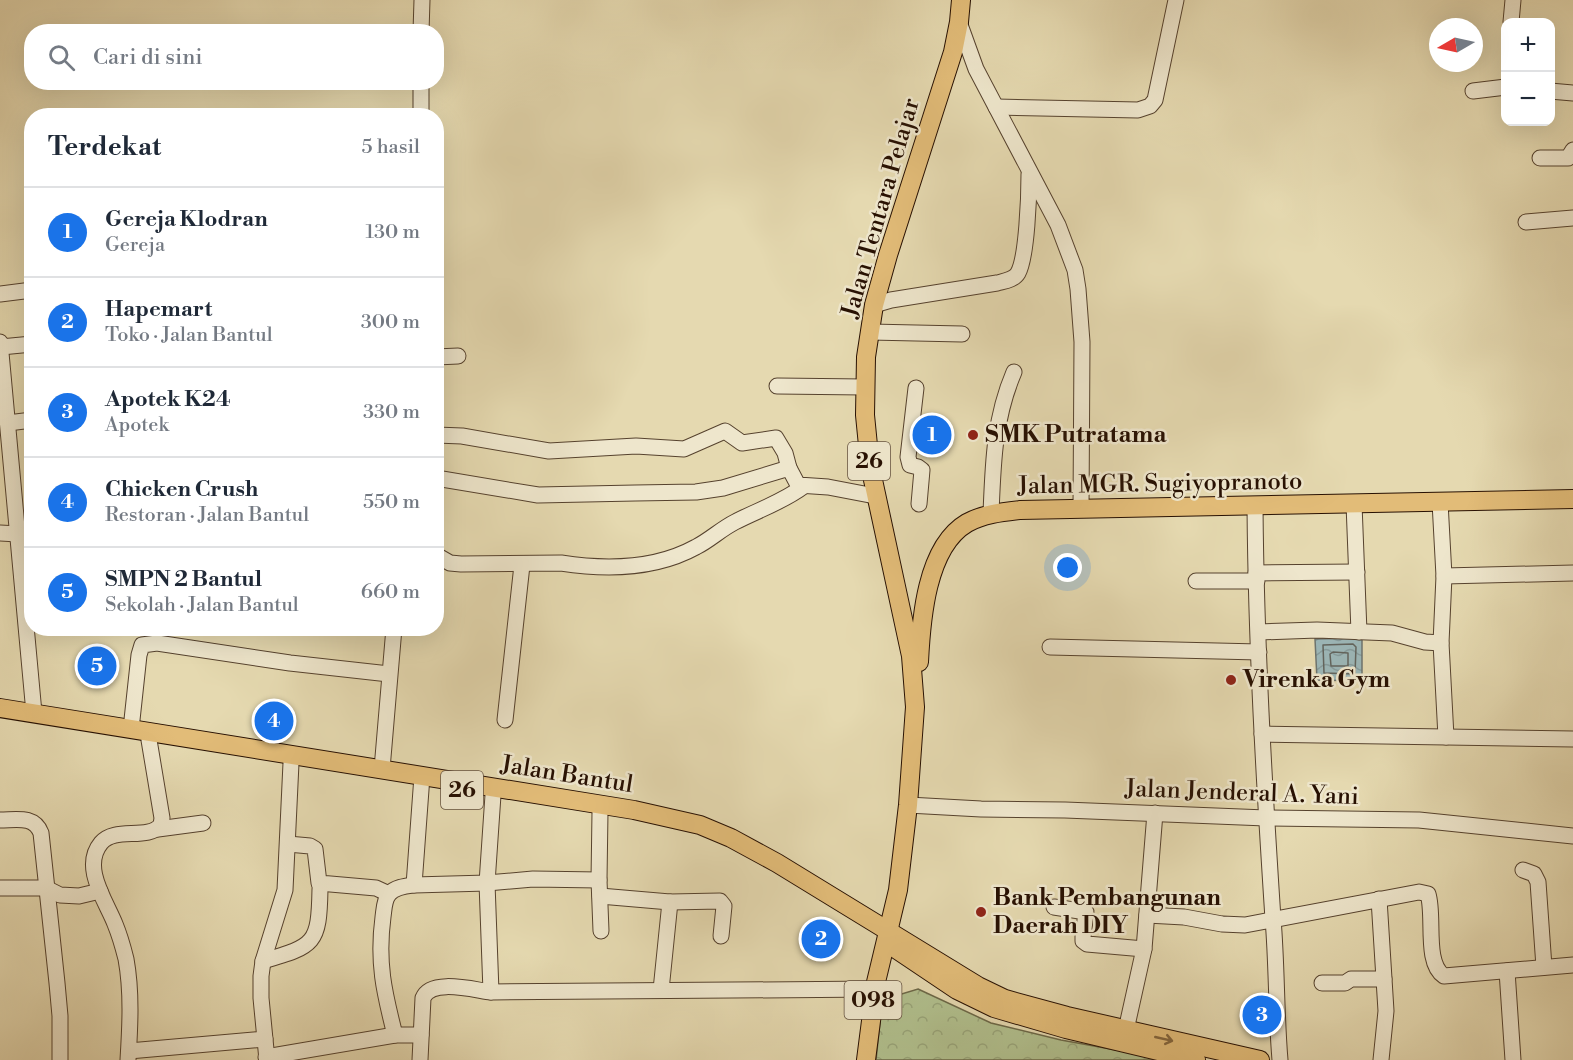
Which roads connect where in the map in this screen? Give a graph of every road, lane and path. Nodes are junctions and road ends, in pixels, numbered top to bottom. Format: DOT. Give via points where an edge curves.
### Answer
graph roads {
  1 [pos="422,0"];
  2 [pos="960,0"];
  3 [pos="1176,0"];
  4 [pos="1513,0"];
  5 [pos="1511,18"];
  6 [pos="959,22"];
  7 [pos="421,24"];
  8 [pos="1501,88"];
  9 [pos="421,90"];
  10 [pos="1473,91"];
  11 [pos="1555,91"];
  12 [pos="1573,93"];
  13 [pos="996,106"];
  14 [pos="421,108"];
  15 [pos="1573,150"];
  16 [pos="1540,158"];
  17 [pos="1029,171"];
  18 [pos="1573,218"];
  19 [pos="1526,222"];
  20 [pos="24,291"];
  21 [pos="0,294"];
  22 [pos="874,305"];
  23 [pos="870,332"];
  24 [pos="962,334"];
  25 [pos="0,342"];
  26 [pos="24,345"];
  27 [pos="1,347"];
  28 [pos="458,356"];
  29 [pos="444,357"];
  30 [pos="1,366"];
  31 [pos="1014,372"];
  32 [pos="777,386"];
  33 [pos="864,387"];
  34 [pos="916,388"];
  35 [pos="24,421"];
  36 [pos="8,423"];
  37 [pos="444,435"];
  38 [pos="5,445"];
  39 [pos="789,468"];
  40 [pos="444,479"];
  41 [pos="804,486"];
  42 [pos="875,496"];
  43 [pos="1573,499"];
  44 [pos="1440,502"];
  45 [pos="919,504"];
  46 [pos="1354,504"];
  47 [pos="1255,505"];
  48 [pos="1081,509"];
  49 [pos="992,514"];
  50 [pos="0,533"];
  51 [pos="23,540"];
  52 [pos="24,556"];
  53 [pos="444,560"];
  54 [pos="522,564"];
  55 [pos="1357,572"];
  56 [pos="1573,573"];
  57 [pos="1444,576"];
  58 [pos="1256,577"];
  59 [pos="1196,581"];
  60 [pos="1259,632"];
  61 [pos="1359,632"];
  62 [pos="29,636"];
  63 [pos="393,636"];
  64 [pos="1441,643"];
  65 [pos="1050,647"];
  66 [pos="1259,652"];
  67 [pos="389,674"];
  68 [pos="0,708"];
  69 [pos="34,713"];
  70 [pos="0,717"];
  71 [pos="505,720"];
  72 [pos="914,727"];
  73 [pos="131,729"];
  74 [pos="1262,734"];
  75 [pos="1446,737"];
  76 [pos="1573,739"];
  77 [pos="149,740"];
  78 [pos="291,763"];
  79 [pos="382,769"];
  80 [pos="422,780"];
  81 [pos="493,795"];
  82 [pos="908,805"];
  83 [pos="600,812"];
  84 [pos="1155,813"];
  85 [pos="1266,818"];
  86 [pos="0,820"];
  87 [pos="203,823"];
  88 [pos="158,829"];
  89 [pos="1573,836"];
  90 [pos="288,844"];
  91 [pos="1523,870"];
  92 [pos="487,883"];
  93 [pos="414,885"];
  94 [pos="0,888"];
  95 [pos="46,888"];
  96 [pos="599,888"];
  97 [pos="320,889"];
  98 [pos="100,891"];
  99 [pos="389,894"];
  100 [pos="1379,899"];
  101 [pos="670,902"];
  102 [pos="1053,907"];
  103 [pos="1147,915"];
  104 [pos="1274,921"];
  105 [pos="601,931"];
  106 [pos="886,935"];
  107 [pos="721,936"];
  108 [pos="1144,949"];
  109 [pos="263,961"];
  110 [pos="1573,965"];
  111 [pos="1544,967"];
  112 [pos="1507,971"];
  113 [pos="1384,979"];
  114 [pos="1322,983"];
  115 [pos="875,989"];
  116 [pos="661,990"];
  117 [pos="491,992"];
  118 [pos="1126,1030"];
  119 [pos="395,1035"];
  120 [pos="422,1035"];
  121 [pos="265,1039"];
  122 [pos="128,1056"];
  123 [pos="266,1059"];
  124 [pos="60,1060"];
  125 [pos="420,1060"];
  126 [pos="866,1060"];
  127 [pos="1196,1060"];
  128 [pos="1260,1060"];
  129 [pos="1280,1060"];
  130 [pos="1381,1060"];
  131 [pos="1513,1060"];
  1 -- 7 [label="street"];
  2 -- 6 [label="main road, Jalan Tentara Pelajar / 26"];
  3 -- 13 [label="street" via="1155,100 1150,106 1138,110"];
  4 -- 5 [label="street"];
  6 -- 13 [label="street" via="976,69"];
  6 -- 22 [label="main road, Jalan Tentara Pelajar / 26"];
  8 -- 10 [label="street"];
  9 -- 14 [label="street"];
  11 -- 12 [label="street"];
  13 -- 17 [label="street"];
  15 -- 16 [label="street" via="1568,158"];
  17 -- 22 [label="street" via="1023,252 1018,273 1012,279"];
  17 -- 48 [label="street" via="1064,239 1078,289 1082,342"];
  18 -- 19 [label="street"];
  20 -- 21 [label="street"];
  22 -- 23 [label="main road, Jalan Tentara Pelajar / 26"];
  23 -- 24 [label="street"];
  23 -- 33 [label="main road, Jalan Tentara Pelajar / 26"];
  25 -- 27 [label="street"];
  26 -- 27 [label="street"];
  27 -- 30 [label="street"];
  28 -- 29 [label="street"];
  30 -- 36 [label="street"];
  31 -- 49 [label="street" via="1000,409"];
  32 -- 33 [label="street"];
  33 -- 42 [label="main road, Jalan Tentara Pelajar / 26"];
  34 -- 45 [label="street" via="908,459 910,465 922,470"];
  35 -- 36 [label="street"];
  36 -- 38 [label="street"];
  37 -- 39 [label="street" via="549,451 636,446 684,448 725,431 742,443 776,438"];
  38 -- 51 [label="street"];
  39 -- 40 [label="street" via="696,492 538,495"];
  39 -- 41 [label="street" via="795,482"];
  41 -- 42 [label="street"];
  41 -- 54 [label="street" via="672,558 618,566"];
  42 -- 72 [label="main road, Jalan Tentara Pelajar / 26" via="911,656"];
  43 -- 44 [label="main road, Jalan MGR. Sugiyopranoto"];
  44 -- 46 [label="main road, Jalan MGR. Sugiyopranoto"];
  44 -- 57 [label="street"];
  46 -- 47 [label="main road, Jalan MGR. Sugiyopranoto"];
  46 -- 55 [label="street"];
  47 -- 48 [label="main road, Jalan MGR. Sugiyopranoto"];
  47 -- 58 [label="street"];
  48 -- 49 [label="main road, Jalan MGR. Sugiyopranoto"];
  49 -- 72 [label="main road, Jalan MGR. Sugiyopranoto" via="966,524 954,534 938,556 929,579"];
  50 -- 51 [label="street"];
  51 -- 52 [label="street"];
  53 -- 54 [label="street" via="461,564"];
  54 -- 71 [label="street"];
  55 -- 58 [label="street"];
  55 -- 61 [label="street"];
  56 -- 57 [label="street"];
  57 -- 64 [label="street"];
  58 -- 59 [label="street"];
  58 -- 60 [label="street"];
  60 -- 61 [label="street"];
  60 -- 66 [label="street"];
  61 -- 64 [label="street" via="1400,634"];
  62 -- 69 [label="street"];
  63 -- 67 [label="street"];
  64 -- 75 [label="street"];
  65 -- 66 [label="street"];
  66 -- 74 [label="street"];
  67 -- 73 [label="street" via="144,644 139,654"];
  67 -- 79 [label="street"];
  68 -- 69 [label="main road, Jalan Bantul / 26"];
  69 -- 73 [label="main road, Jalan Bantul / 26"];
  70 -- 77 [label="main road, Jalan Bantul / 26"];
  72 -- 82 [label="main road, Jalan Tentara Pelajar / 26"];
  73 -- 79 [label="main road, Jalan Bantul / 26"];
  74 -- 75 [label="street"];
  74 -- 85 [label="street"];
  75 -- 76 [label="street"];
  77 -- 78 [label="main road, Jalan Bantul / 26"];
  77 -- 88 [label="street" via="162,818"];
  78 -- 80 [label="main road, Jalan Bantul / 26"];
  78 -- 90 [label="street"];
  79 -- 80 [label="main road, Jalan Bantul / 26"];
  80 -- 81 [label="main road, Jalan Bantul / 26"];
  80 -- 93 [label="street"];
  80 -- 106 [label="main road, Jalan Bantul / 26" via="659,814 700,825 757,851"];
  81 -- 83 [label="main road, Jalan Bantul / 26"];
  81 -- 92 [label="street"];
  82 -- 84 [label="street, Jalan Jenderal A. Yani"];
  82 -- 106 [label="main road, Jalan Tentara Pelajar / 26" via="898,890"];
  83 -- 96 [label="street"];
  83 -- 106 [label="main road, Jalan Bantul / 26" via="659,824 721,844"];
  84 -- 85 [label="street, Jalan Jenderal A. Yani"];
  84 -- 103 [label="street"];
  85 -- 89 [label="street, Jalan Jenderal A. Yani" via="1419,820"];
  85 -- 104 [label="street"];
  86 -- 95 [label="street" via="30,820 38,826"];
  87 -- 88 [label="street"];
  88 -- 98 [label="street" via="110,837 101,843 94,857"];
  90 -- 99 [label="street" via="315,849 319,883 376,888"];
  90 -- 109 [label="street" via="285,890"];
  91 -- 111 [label="street" via="1534,874 1538,882"];
  92 -- 93 [label="street"];
  92 -- 96 [label="street" via="533,879"];
  92 -- 117 [label="street"];
  93 -- 99 [label="street"];
  94 -- 95 [label="street"];
  95 -- 98 [label="street" via="60,895"];
  95 -- 124 [label="street" via="60,1016"];
  96 -- 101 [label="street"];
  96 -- 105 [label="street"];
  97 -- 109 [label="street" via="318,926 310,941 292,953"];
  98 -- 122 [label="street" via="125,958 130,997"];
  99 -- 119 [label="street" via="381,930 380,970"];
  100 -- 104 [label="street"];
  100 -- 112 [label="street" via="1428,894 1432,959 1438,972 1444,975"];
  100 -- 113 [label="street"];
  101 -- 107 [label="street" via="723,902"];
  101 -- 116 [label="street"];
  102 -- 108 [label="street" via="1086,912 1083,941 1087,944"];
  103 -- 104 [label="street" via="1236,925"];
  103 -- 108 [label="street"];
  104 -- 129 [label="street"];
  106 -- 115 [label="main road, 098"];
  106 -- 118 [label="main road" via="1005,999"];
  106 -- 127 [label="main road" via="957,990 994,1008"];
  108 -- 118 [label="street"];
  109 -- 121 [label="street"];
  110 -- 111 [label="street"];
  111 -- 112 [label="street"];
  112 -- 131 [label="street"];
  113 -- 114 [label="street"];
  113 -- 130 [label="street" via="1386,1011"];
  115 -- 116 [label="street"];
  115 -- 126 [label="main road, 098"];
  116 -- 117 [label="street"];
  117 -- 120 [label="street" via="441,986 429,989 423,998"];
  118 -- 128 [label="main road, one-way"];
  119 -- 120 [label="street"];
  119 -- 123 [label="street"];
  120 -- 125 [label="street"];
  121 -- 122 [label="street"];
  121 -- 123 [label="street"];
}
